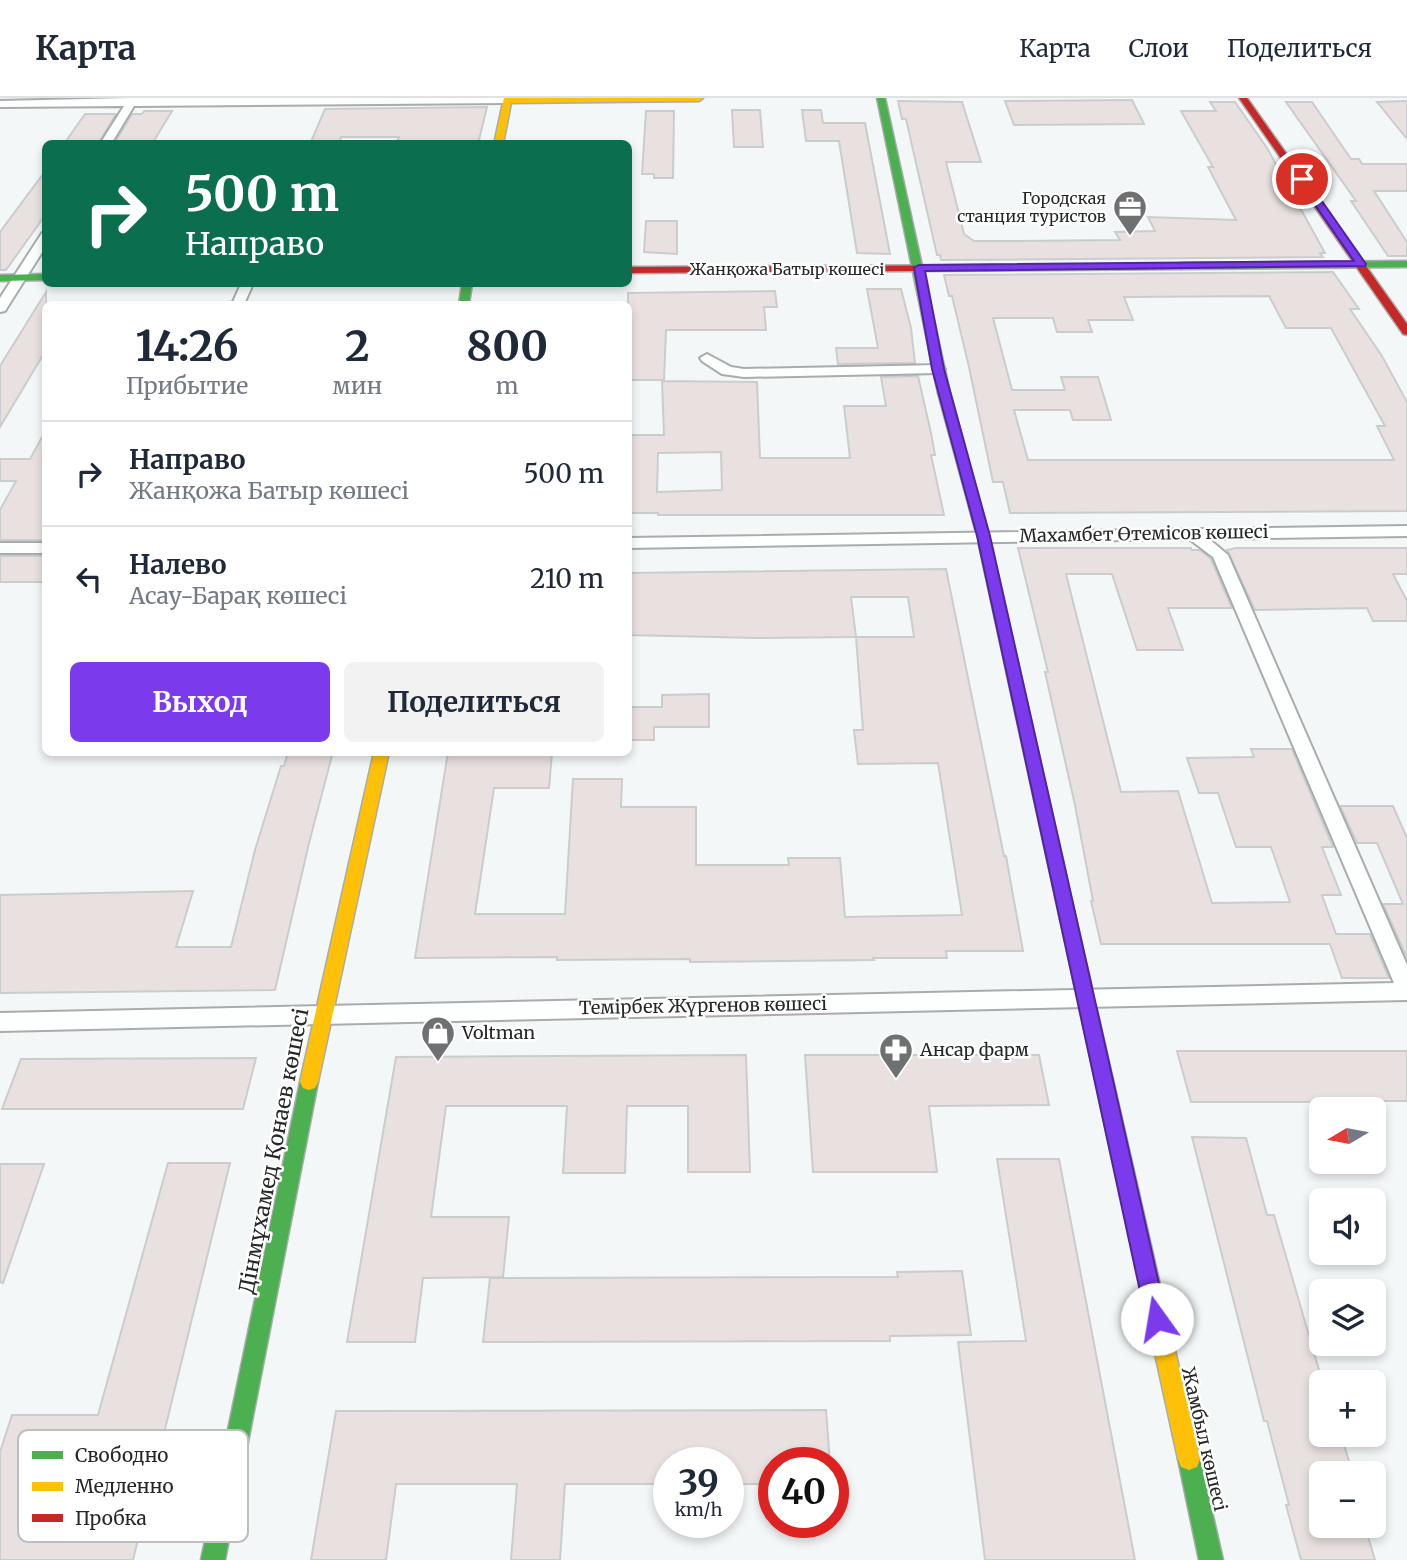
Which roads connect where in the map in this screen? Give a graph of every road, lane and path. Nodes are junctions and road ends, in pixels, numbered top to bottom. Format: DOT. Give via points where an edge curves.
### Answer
graph roads {
  1 [pos="699,98"];
  2 [pos="881,98"];
  3 [pos="1243,98"];
  4 [pos="508,99"];
  5 [pos="133,101"];
  6 [pos="0,104"];
  7 [pos="108,140"];
  8 [pos="499,140"];
  9 [pos="42,242"];
  10 [pos="1361,264"];
  11 [pos="1407,264"];
  12 [pos="919,268"];
  13 [pos="632,270"];
  14 [pos="19,277"];
  15 [pos="42,277"];
  16 [pos="0,278"];
  17 [pos="0,308"];
  18 [pos="1407,332"];
  19 [pos="707,358"];
  20 [pos="938,369"];
  21 [pos="1407,531"];
  22 [pos="1191,533"];
  23 [pos="983,536"];
  24 [pos="632,543"];
  25 [pos="0,548"];
  26 [pos="42,548"];
  27 [pos="381,756"];
  28 [pos="1407,990"];
  29 [pos="1084,997"];
  30 [pos="322,1015"];
  31 [pos="0,1022"];
  32 [pos="239,1430"];
  33 [pos="217,1542"];
  34 [pos="213,1560"];
  35 [pos="1211,1560"];
  1 -- 4 [label="street"];
  2 -- 12 [label="street, Жамбыл көшесі"];
  3 -- 10 [label="street"];
  4 -- 5 [label="street"];
  4 -- 8 [label="street"];
  5 -- 6 [label="street"];
  5 -- 7 [label="street"];
  9 -- 14 [label="street"];
  10 -- 11 [label="street, Жанқожа Батыр көшесі"];
  10 -- 12 [label="street, Жанқожа Батыр көшесі"];
  10 -- 18 [label="street"];
  12 -- 13 [label="street, Жанқожа Батыр көшесі"];
  12 -- 20 [label="street, Жамбыл көшесі"];
  14 -- 15 [label="street"];
  14 -- 16 [label="street"];
  14 -- 17 [label="street"];
  19 -- 20 [label="street" via="727,371 744,373"];
  20 -- 23 [label="street, Жамбыл көшесі"];
  21 -- 22 [label="street, Махамбет Өтемісов көшесі"];
  22 -- 23 [label="street, Махамбет Өтемісов көшесі"];
  22 -- 28 [label="street" via="1220,555"];
  23 -- 24 [label="street, Махамбет Өтемісов көшесі"];
  23 -- 29 [label="street, Жамбыл көшесі"];
  25 -- 26 [label="street"];
  27 -- 30 [label="street, Дінмұхамед Қонаев көшесі"];
  28 -- 29 [label="street, Темірбек Жүргенов көшесі"];
  29 -- 30 [label="street, Темірбек Жүргенов көшесі"];
  29 -- 35 [label="street, Жамбыл көшесі"];
  30 -- 31 [label="street, Темірбек Жүргенов көшесі"];
  30 -- 32 [label="street, Дінмұхамед Қонаев көшесі"];
  33 -- 34 [label="street, Дінмұхамед Қонаев көшесі"];
}
